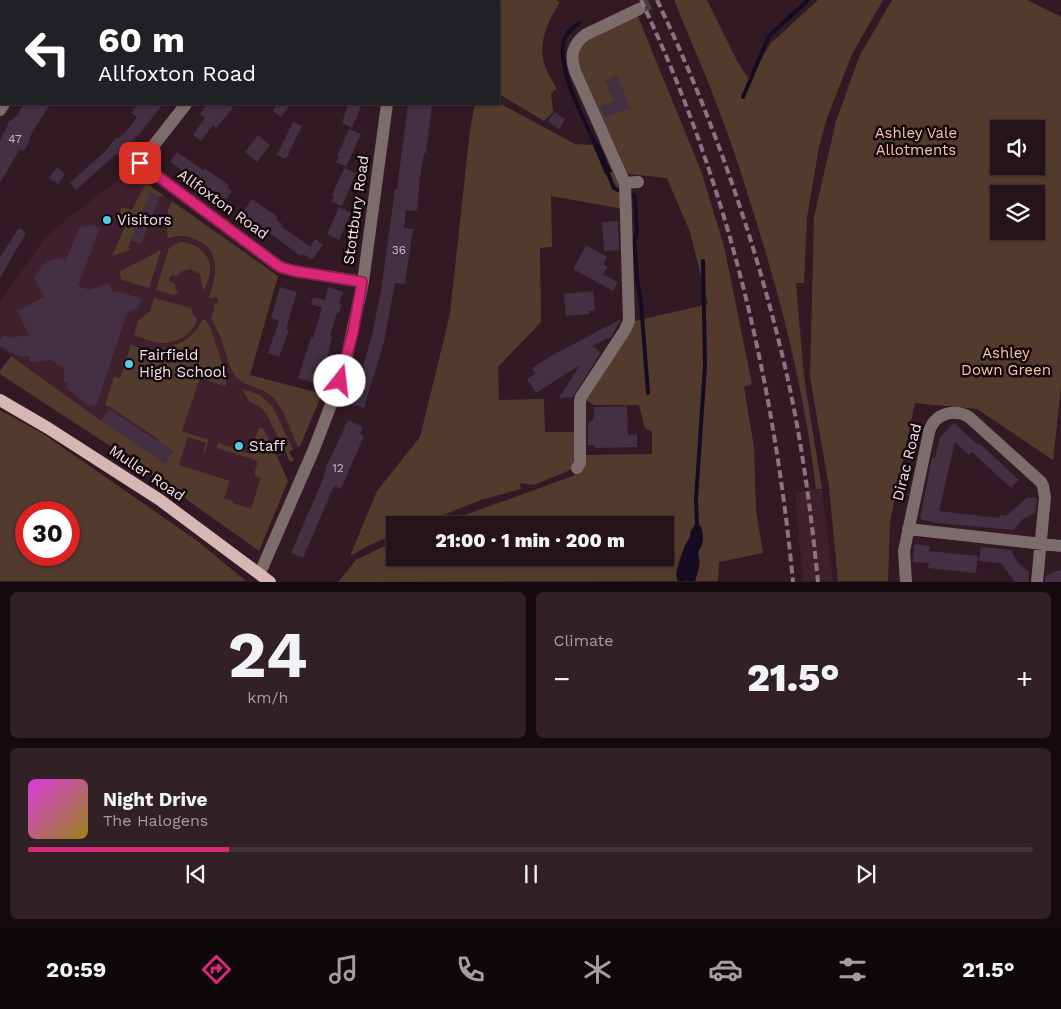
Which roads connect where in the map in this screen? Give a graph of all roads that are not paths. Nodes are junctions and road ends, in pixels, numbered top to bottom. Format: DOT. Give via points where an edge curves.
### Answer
graph roads {
  1 [pos="639,9"];
  2 [pos="185,105"];
  3 [pos="387,105"];
  4 [pos="362,282"];
  5 [pos="0,400"];
  6 [pos="577,468"];
  7 [pos="908,529"];
  8 [pos="1041,545"];
  9 [pos="1061,546"];
  10 [pos="260,573"];
  11 [pos="270,582"];
  12 [pos="906,582"];
  13 [pos="1037,582"];
  1 -- 6 [label="street" via="585,35 578,40 572,55 575,71 632,183 629,321 580,402 580,463"];
  2 -- 4 [label="street, Allfoxton Road" via="140,163 280,267"];
  3 -- 4 [label="street, Stottbury Road"];
  4 -- 10 [label="street, Stottbury Road" via="353,332 335,394"];
  5 -- 10 [label="main road, Muller Road" via="160,500"];
  7 -- 8 [label="street"];
  7 -- 8 [label="street, Dirac Road" via="930,427 946,413 959,413 969,417 1043,484"];
  7 -- 12 [label="street, Dirac Road" via="904,556"];
  8 -- 9 [label="street"];
  8 -- 13 [label="street, Dirac Road"];
  10 -- 11 [label="main road, Muller Road"];
}
